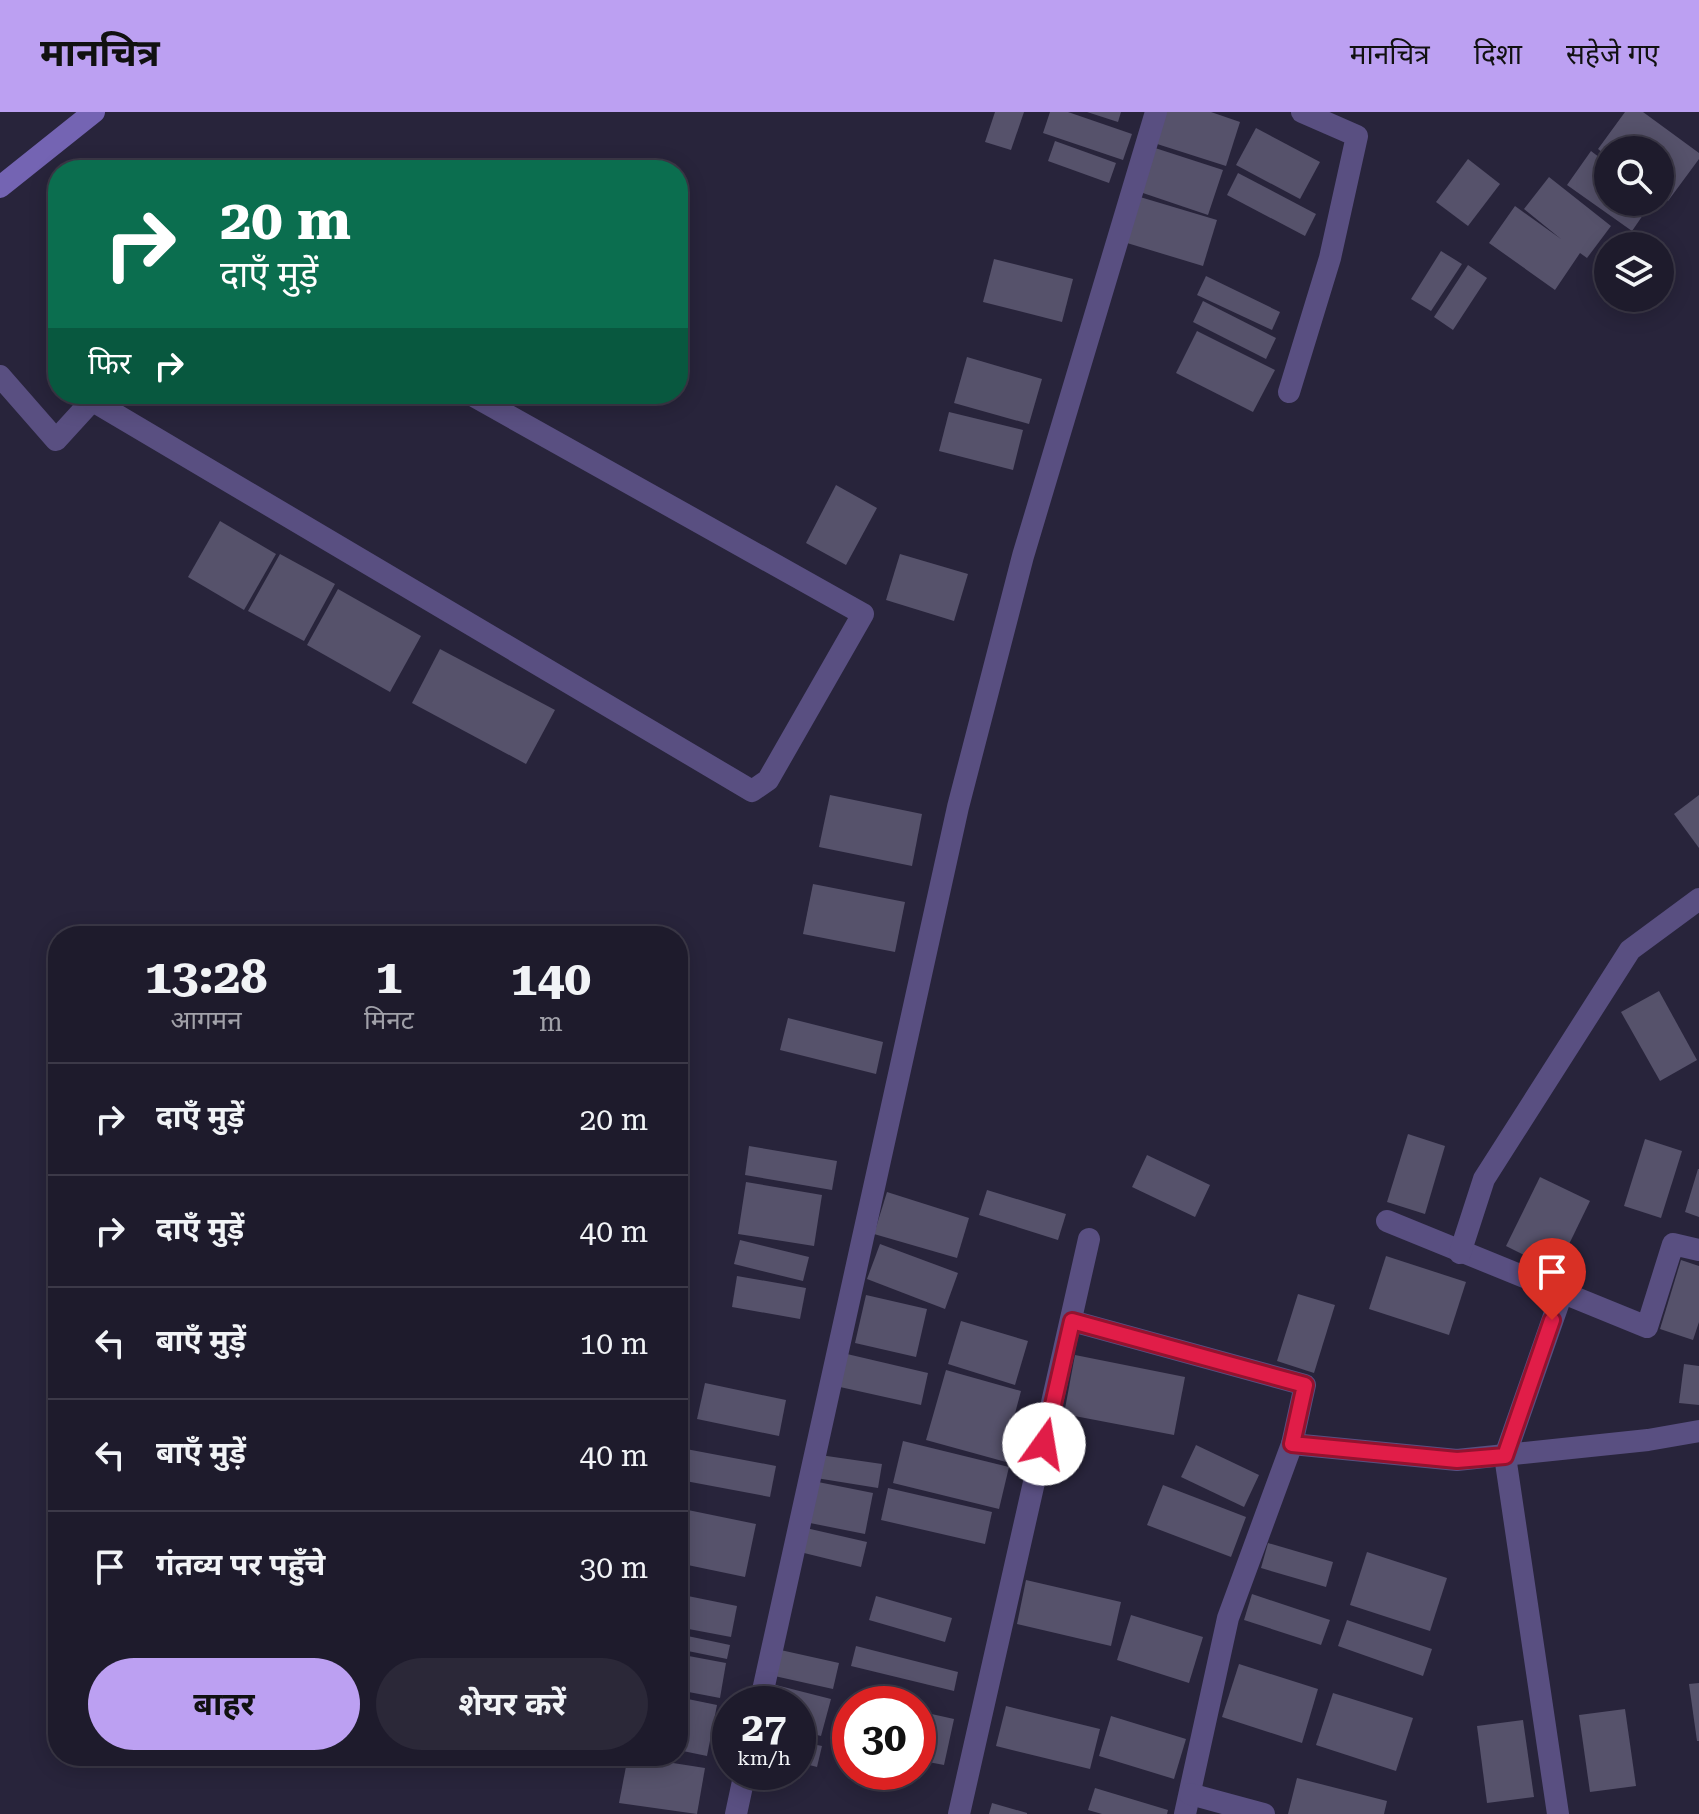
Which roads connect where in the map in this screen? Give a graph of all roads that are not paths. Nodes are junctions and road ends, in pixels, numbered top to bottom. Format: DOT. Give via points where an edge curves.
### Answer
graph roads {
  1 [pos="94,112"];
  2 [pos="1156,112"];
  3 [pos="1302,112"];
  4 [pos="0,187"];
  5 [pos="0,376"];
  6 [pos="1289,392"];
  7 [pos="89,404"];
  8 [pos="105,404"];
  9 [pos="488,404"];
  10 [pos="1699,899"];
  11 [pos="1387,1221"];
  12 [pos="1089,1239"];
  13 [pos="1699,1250"];
  14 [pos="1460,1253"];
  15 [pos="1562,1293"];
  16 [pos="1072,1321"];
  17 [pos="1699,1431"];
  18 [pos="1292,1444"];
  19 [pos="1505,1456"];
  20 [pos="764,1686"];
  21 [pos="741,1790"];
  22 [pos="1187,1804"];
  23 [pos="736,1814"];
  24 [pos="959,1814"];
  25 [pos="1264,1814"];
  26 [pos="1558,1814"];
  1 -- 4 [label="main road"];
  2 -- 20 [label="street" via="1023,556 958,807"];
  3 -- 6 [label="street" via="1357,136 1330,258"];
  5 -- 7 [label="street" via="56,440"];
  8 -- 9 [label="street" via="752,791 768,780 863,614"];
  10 -- 14 [label="street" via="1630,950 1484,1179"];
  11 -- 14 [label="street"];
  12 -- 16 [label="street"];
  13 -- 15 [label="street" via="1673,1244 1647,1327"];
  14 -- 15 [label="street"];
  15 -- 19 [label="street"];
  16 -- 18 [label="street" via="1305,1385"];
  16 -- 24 [label="street"];
  17 -- 19 [label="street"];
  18 -- 19 [label="street" via="1457,1460"];
  18 -- 22 [label="street" via="1228,1618"];
  19 -- 26 [label="street"];
  21 -- 23 [label="street"];
  22 -- 25 [label="street"];
}
